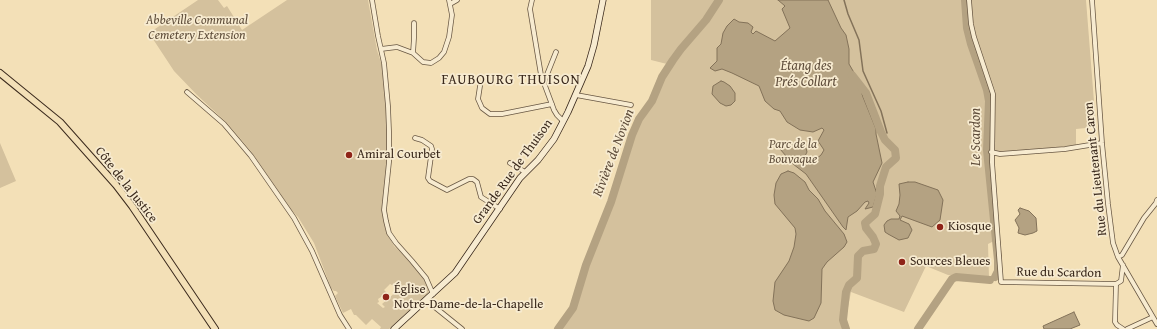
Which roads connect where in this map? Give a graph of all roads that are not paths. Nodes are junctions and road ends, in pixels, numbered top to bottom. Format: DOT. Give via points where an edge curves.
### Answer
graph roads {
  1 [pos="372,0"];
  2 [pos="457,0"];
  3 [pos="532,0"];
  4 [pos="603,0"];
  5 [pos="969,0"];
  6 [pos="1092,0"];
  7 [pos="450,2"];
  8 [pos="414,22"];
  9 [pos="381,49"];
  10 [pos="556,52"];
  11 [pos="413,53"];
  12 [pos="0,73"];
  13 [pos="544,82"];
  14 [pos="480,86"];
  15 [pos="187,92"];
  16 [pos="576,95"];
  17 [pos="552,104"];
  18 [pos="631,105"];
  19 [pos="563,121"];
  20 [pos="416,138"];
  21 [pos="1102,143"];
  22 [pos="991,152"];
  23 [pos="510,163"];
  24 [pos="526,172"];
  25 [pos="1157,200"];
  26 [pos="500,208"];
  27 [pos="1118,257"];
  28 [pos="1123,264"];
  29 [pos="1131,280"];
  30 [pos="1121,281"];
  31 [pos="1116,284"];
  32 [pos="433,294"];
  33 [pos="426,300"];
  34 [pos="1153,317"];
  35 [pos="1157,324"];
  36 [pos="215,329"];
  37 [pos="349,329"];
  38 [pos="394,329"];
  39 [pos="462,329"];
  40 [pos="1123,329"];
  41 [pos="1127,329"];
  1 -- 9 [label="street"];
  2 -- 7 [label="street"];
  3 -- 13 [label="street" via="530,9"];
  4 -- 16 [label="street, Grande Rue de Thuison" via="594,45"];
  5 -- 22 [label="street" via="974,37 993,94"];
  6 -- 21 [label="street, Rue du Lieutenant Caron"];
  7 -- 11 [label="street" via="452,15 444,52 431,62 424,62"];
  8 -- 11 [label="street"];
  9 -- 11 [label="street" via="397,47"];
  9 -- 32 [label="street" via="389,131 384,210 386,221 389,233 426,278"];
  10 -- 13 [label="street"];
  12 -- 36 [label="main road, Côte de la Justice" via="60,122 116,185"];
  13 -- 17 [label="street"];
  14 -- 17 [label="street" via="478,99 482,108 490,114"];
  15 -- 37 [label="street" via="224,124 251,156 294,218"];
  16 -- 18 [label="street"];
  16 -- 19 [label="street, Grande Rue de Thuison"];
  17 -- 19 [label="street"];
  19 -- 24 [label="street, Grande Rue de Thuison" via="547,148"];
  20 -- 26 [label="street" via="432,149 428,178 430,181 447,190 473,179 477,182 481,197"];
  21 -- 22 [label="street" via="1065,149 1000,154"];
  21 -- 27 [label="street, Rue du Lieutenant Caron" via="1113,244"];
  22 -- 31 [label="street, Rue du Scardon" via="1001,282"];
  23 -- 24 [label="street"];
  24 -- 26 [label="street, Grande Rue de Thuison"];
  25 -- 27 [label="street" via="1122,255"];
  26 -- 32 [label="street, Grande Rue de Thuison" via="456,273"];
  27 -- 28 [label="street, Rue du Lieutenant Caron"];
  28 -- 29 [label="street, Rue du Lieutenant Caron"];
  28 -- 30 [label="street"];
  29 -- 30 [label="street"];
  29 -- 34 [label="street, Rue du Lieutenant Caron"];
  30 -- 31 [label="street"];
  31 -- 40 [label="street" via="1115,322"];
  32 -- 33 [label="street, Grande Rue de Thuison"];
  33 -- 38 [label="street, Grande Rue de Thuison"];
  33 -- 39 [label="street"];
  34 -- 35 [label="street, Rue du Lieutenant Caron"];
  34 -- 41 [label="street"];
}
